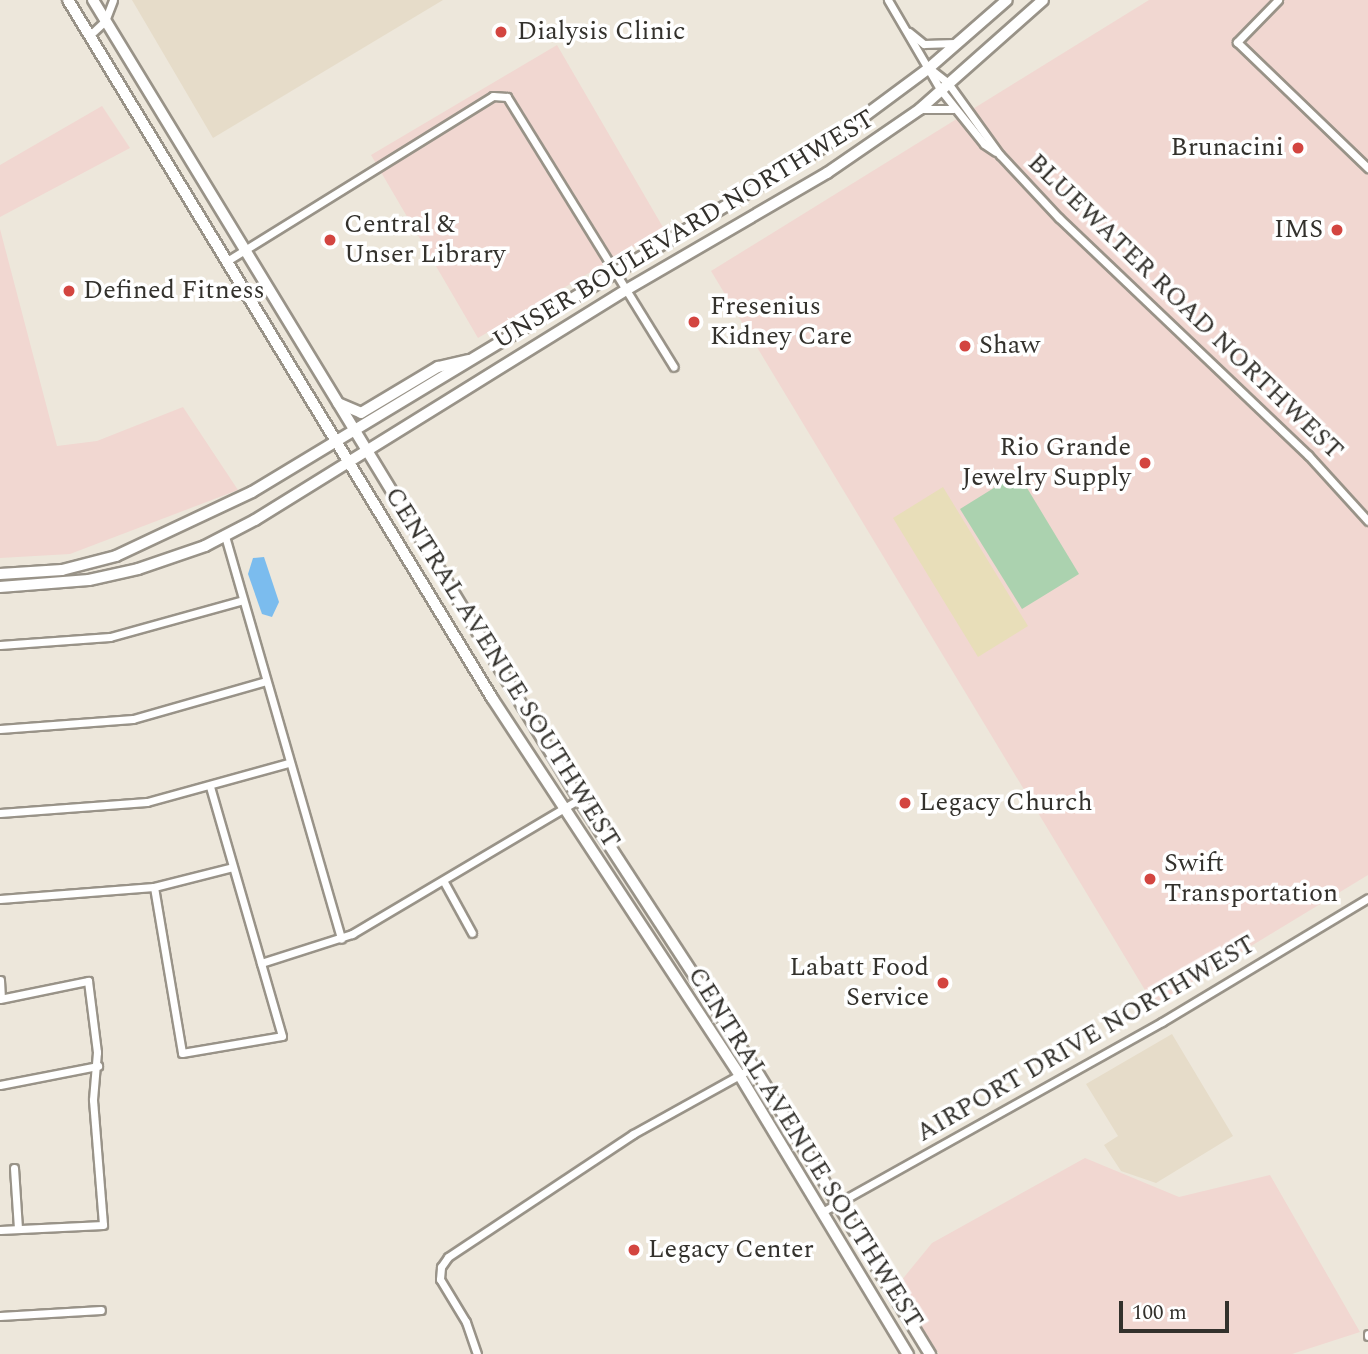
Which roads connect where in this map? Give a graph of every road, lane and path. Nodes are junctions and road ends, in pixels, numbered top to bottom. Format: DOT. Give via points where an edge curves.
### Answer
graph roads {
  1 [pos="68,0"];
  2 [pos="93,0"];
  3 [pos="113,0"];
  4 [pos="888,0"];
  5 [pos="1007,0"];
  6 [pos="1043,0"];
  7 [pos="1278,0"];
  8 [pos="105,21"];
  9 [pos="905,29"];
  10 [pos="90,35"];
  11 [pos="959,43"];
  12 [pos="929,68"];
  13 [pos="944,86"];
  14 [pos="920,109"];
  15 [pos="954,109"];
  16 [pos="1000,155"];
  17 [pos="1368,168"];
  18 [pos="245,252"];
  19 [pos="227,261"];
  20 [pos="615,273"];
  21 [pos="626,289"];
  22 [pos="478,357"];
  23 [pos="674,367"];
  24 [pos="337,403"];
  25 [pos="355,432"];
  26 [pos="336,442"];
  27 [pos="366,450"];
  28 [pos="347,461"];
  29 [pos="1368,521"];
  30 [pos="225,536"];
  31 [pos="0,574"];
  32 [pos="0,587"];
  33 [pos="243,600"];
  34 [pos="0,645"];
  35 [pos="266,681"];
  36 [pos="0,729"];
  37 [pos="289,763"];
  38 [pos="210,786"];
  39 [pos="579,799"];
  40 [pos="563,809"];
  41 [pos="0,813"];
  42 [pos="233,867"];
  43 [pos="444,882"];
  44 [pos="154,887"];
  45 [pos="1368,898"];
  46 [pos="0,899"];
  47 [pos="472,933"];
  48 [pos="341,939"];
  49 [pos="261,963"];
  50 [pos="0,980"];
  51 [pos="1,998"];
  52 [pos="98,1066"];
  53 [pos="754,1067"];
  54 [pos="740,1076"];
  55 [pos="0,1085"];
  56 [pos="800,1142"];
  57 [pos="784,1150"];
  58 [pos="14,1168"];
  59 [pos="839,1205"];
  60 [pos="822,1212"];
  61 [pos="18,1229"];
  62 [pos="0,1230"];
  63 [pos="101,1310"];
  64 [pos="0,1316"];
  65 [pos="477,1354"];
  66 [pos="908,1354"];
  67 [pos="930,1354"];
  1 -- 10 [label="main road, CENTRAL AVENUE SOUTHWEST"];
  2 -- 8 [label="main road"];
  3 -- 8 [label="street"];
  4 -- 9 [label="street, BLUEWATER ROAD NORTHWEST"];
  5 -- 11 [label="main road, UNSER BOULEVARD NORTHWEST"];
  6 -- 13 [label="main road, UNSER BOULEVARD NORTHWEST"];
  7 -- 17 [label="street" via="1237,42"];
  8 -- 10 [label="street"];
  8 -- 18 [label="main road"];
  9 -- 11 [label="street" via="924,44"];
  9 -- 12 [label="street, BLUEWATER ROAD NORTHWEST"];
  10 -- 19 [label="main road, CENTRAL AVENUE SOUTHWEST"];
  11 -- 12 [label="main road, UNSER BOULEVARD NORTHWEST"];
  12 -- 13 [label="street, BLUEWATER ROAD NORTHWEST"];
  12 -- 20 [label="main road, UNSER BOULEVARD NORTHWEST" via="820,149"];
  13 -- 14 [label="main road, UNSER BOULEVARD NORTHWEST"];
  13 -- 15 [label="street, BLUEWATER ROAD NORTHWEST"];
  13 -- 16 [label="street, BLUEWATER ROAD NORTHWEST"];
  14 -- 15 [label="street"];
  14 -- 21 [label="main road, UNSER BOULEVARD NORTHWEST" via="816,180"];
  15 -- 16 [label="street, BLUEWATER ROAD NORTHWEST" via="984,144"];
  16 -- 29 [label="street, BLUEWATER ROAD NORTHWEST" via="1059,218 1308,455"];
  18 -- 19 [label="street"];
  18 -- 20 [label="street" via="500,95 518,110"];
  18 -- 24 [label="main road"];
  19 -- 26 [label="main road, CENTRAL AVENUE SOUTHWEST"];
  20 -- 21 [label="street"];
  20 -- 22 [label="main road, UNSER BOULEVARD NORTHWEST"];
  21 -- 23 [label="street"];
  21 -- 27 [label="main road, UNSER BOULEVARD NORTHWEST"];
  22 -- 24 [label="main road" via="438,367 361,413"];
  22 -- 25 [label="main road, UNSER BOULEVARD NORTHWEST"];
  24 -- 25 [label="main road"];
  25 -- 26 [label="main road, UNSER BOULEVARD NORTHWEST"];
  25 -- 27 [label="main road"];
  26 -- 28 [label="main road, CENTRAL AVENUE SOUTHWEST"];
  26 -- 31 [label="main road, UNSER BOULEVARD NORTHWEST" via="242,497 116,556 62,570"];
  27 -- 28 [label="main road, UNSER BOULEVARD NORTHWEST"];
  27 -- 39 [label="main road"];
  28 -- 30 [label="main road, UNSER BOULEVARD NORTHWEST"];
  28 -- 40 [label="main road, CENTRAL AVENUE SOUTHWEST"];
  30 -- 32 [label="main road, UNSER BOULEVARD NORTHWEST" via="176,558 114,576"];
  30 -- 33 [label="street"];
  33 -- 34 [label="street" via="110,637"];
  33 -- 35 [label="street"];
  35 -- 36 [label="street" via="133,719"];
  35 -- 37 [label="street"];
  37 -- 38 [label="street"];
  37 -- 48 [label="street"];
  38 -- 41 [label="street" via="124,806"];
  38 -- 42 [label="street"];
  39 -- 40 [label="street"];
  39 -- 53 [label="main road"];
  40 -- 43 [label="street"];
  40 -- 54 [label="main road, CENTRAL AVENUE SOUTHWEST"];
  42 -- 44 [label="street"];
  42 -- 49 [label="street"];
  43 -- 47 [label="street"];
  43 -- 48 [label="street"];
  44 -- 46 [label="street"];
  44 -- 49 [label="street" via="181,1053 282,1036"];
  45 -- 59 [label="street, AIRPORT DRIVE NORTHWEST" via="1162,1022"];
  48 -- 49 [label="street"];
  50 -- 51 [label="street"];
  51 -- 52 [label="street" via="88,981"];
  52 -- 55 [label="street"];
  52 -- 61 [label="street" via="93,1100 103,1225"];
  53 -- 54 [label="street"];
  53 -- 56 [label="main road"];
  54 -- 57 [label="main road, CENTRAL AVENUE SOUTHWEST"];
  54 -- 65 [label="street" via="625,1139 448,1257 440,1267 440,1279 466,1322"];
  56 -- 57 [label="main road"];
  56 -- 59 [label="main road"];
  57 -- 60 [label="main road, CENTRAL AVENUE SOUTHWEST"];
  58 -- 61 [label="street"];
  59 -- 60 [label="street, AIRPORT DRIVE NORTHWEST"];
  59 -- 67 [label="main road"];
  60 -- 66 [label="main road, CENTRAL AVENUE SOUTHWEST"];
  61 -- 62 [label="street"];
  63 -- 64 [label="street"];
}
